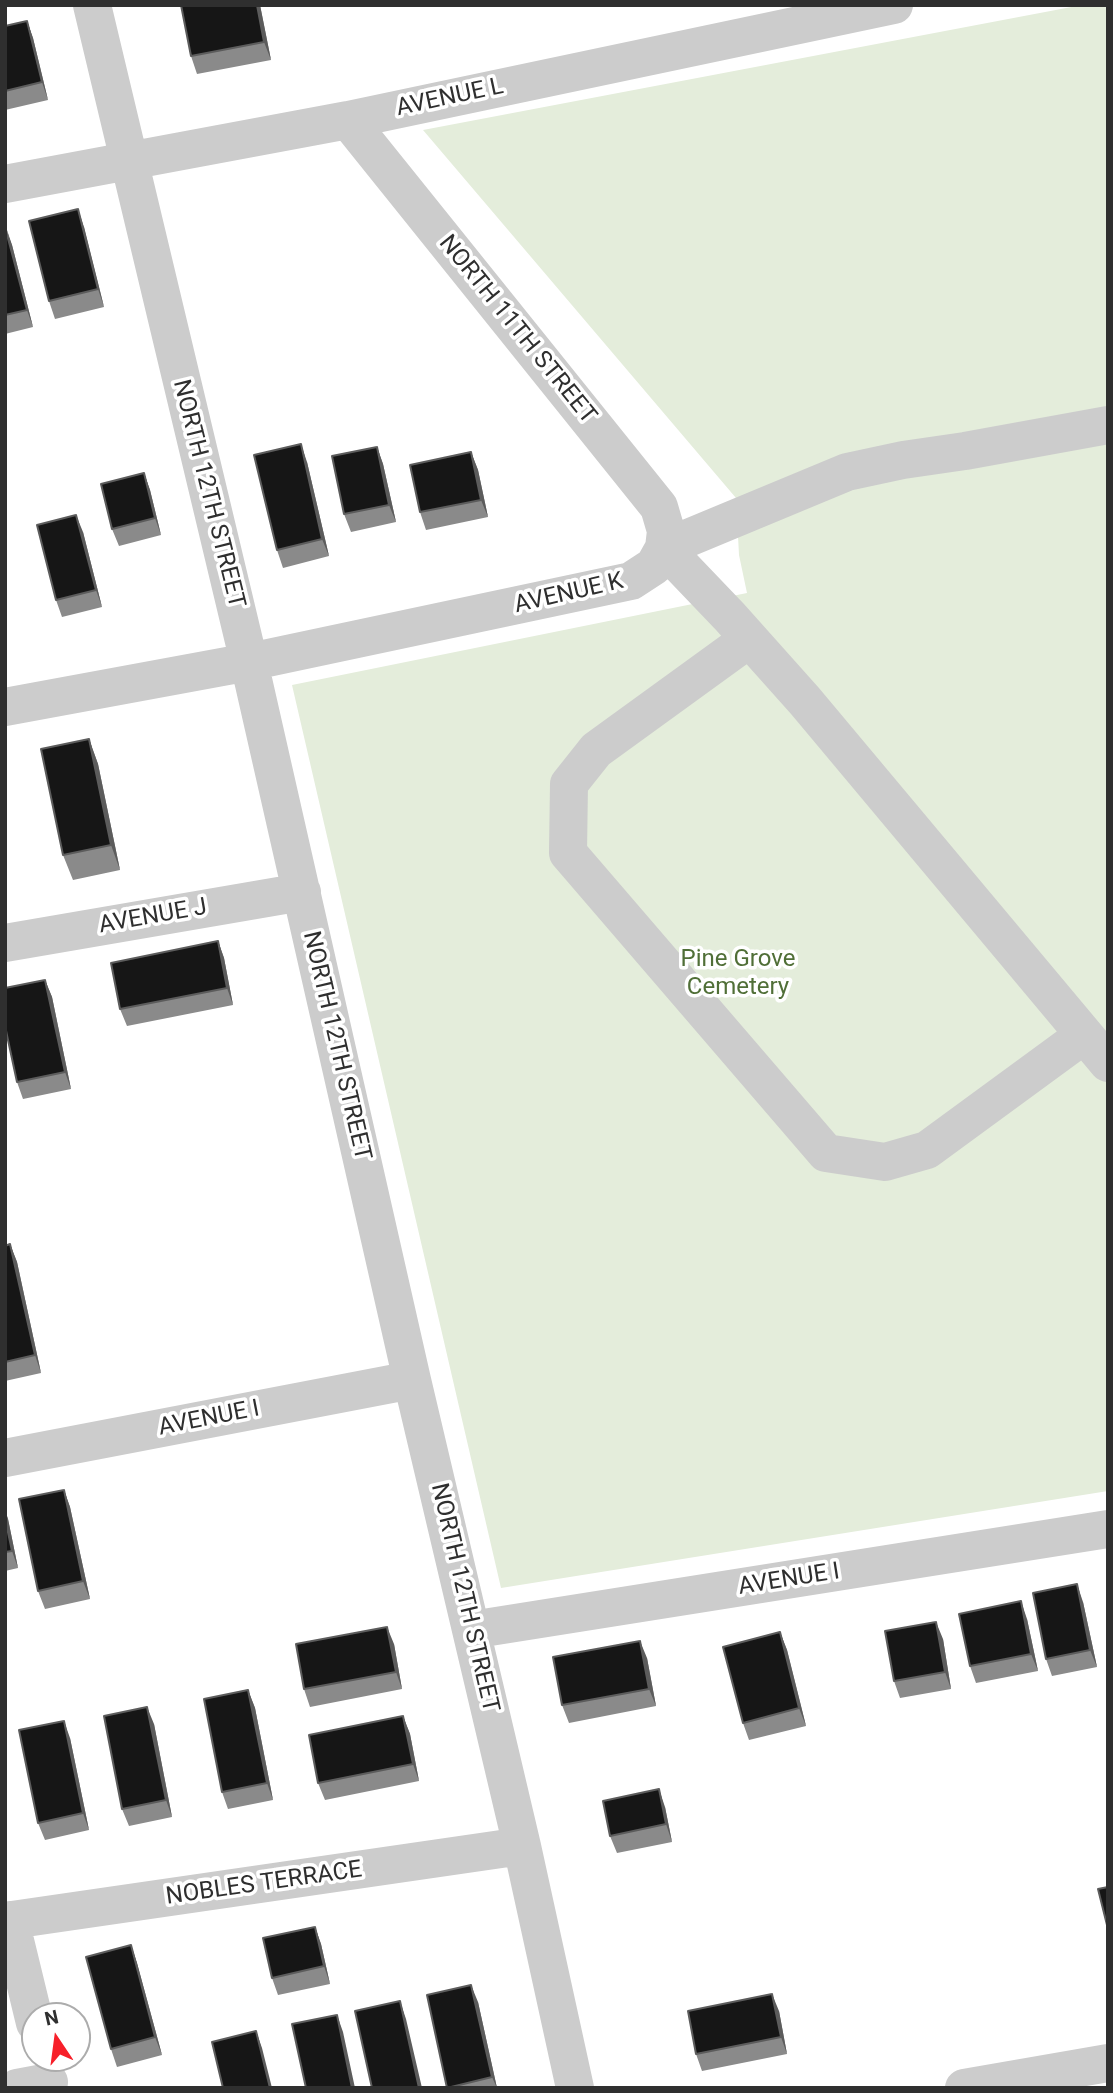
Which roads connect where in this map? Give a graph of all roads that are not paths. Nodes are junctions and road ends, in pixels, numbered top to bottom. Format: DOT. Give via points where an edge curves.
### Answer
graph roads {
  1 [pos="92,5"];
  2 [pos="894,5"];
  3 [pos="348,120"];
  4 [pos="127,160"];
  5 [pos="5,184"];
  6 [pos="1108,425"];
  7 [pos="664,548"];
  8 [pos="749,639"];
  9 [pos="249,662"];
  10 [pos="5,707"];
  11 [pos="302,892"];
  12 [pos="5,943"];
  13 [pos="1096,1049"];
  14 [pos="412,1380"];
  15 [pos="5,1458"];
  16 [pos="1108,1529"];
  17 [pos="471,1630"];
  18 [pos="522,1846"];
  19 [pos="8,1921"];
  20 [pos="29,2002"];
  21 [pos="1108,2063"];
  22 [pos="575,2088"];
  23 [pos="964,2088"];
  1 -- 4 [label="street, NORTH 12TH STREET"];
  2 -- 3 [label="street, AVENUE L"];
  3 -- 4 [label="street, AVENUE L"];
  3 -- 7 [label="street, NORTH 11TH STREET" via="659,507 666,531"];
  4 -- 5 [label="street, AVENUE L"];
  4 -- 9 [label="street, NORTH 12TH STREET"];
  6 -- 7 [label="street, AVENUE K" via="847,472"];
  7 -- 8 [label="street"];
  7 -- 9 [label="street, AVENUE K" via="654,566 631,581"];
  8 -- 13 [label="street"];
  8 -- 13 [label="street" via="596,750 569,784 568,853 826,1153 885,1162 927,1150"];
  9 -- 10 [label="street, AVENUE K"];
  9 -- 11 [label="street, NORTH 12TH STREET"];
  11 -- 12 [label="street, AVENUE J"];
  11 -- 14 [label="street, NORTH 12TH STREET"];
  14 -- 15 [label="street, AVENUE I"];
  14 -- 17 [label="street, NORTH 12TH STREET"];
  16 -- 17 [label="street, AVENUE I"];
  17 -- 18 [label="street, NORTH 12TH STREET"];
  18 -- 19 [label="street, NOBLES TERRACE"];
  18 -- 22 [label="street, NORTH 12TH STREET"];
  19 -- 20 [label="street"];
  21 -- 23 [label="street"];
}
